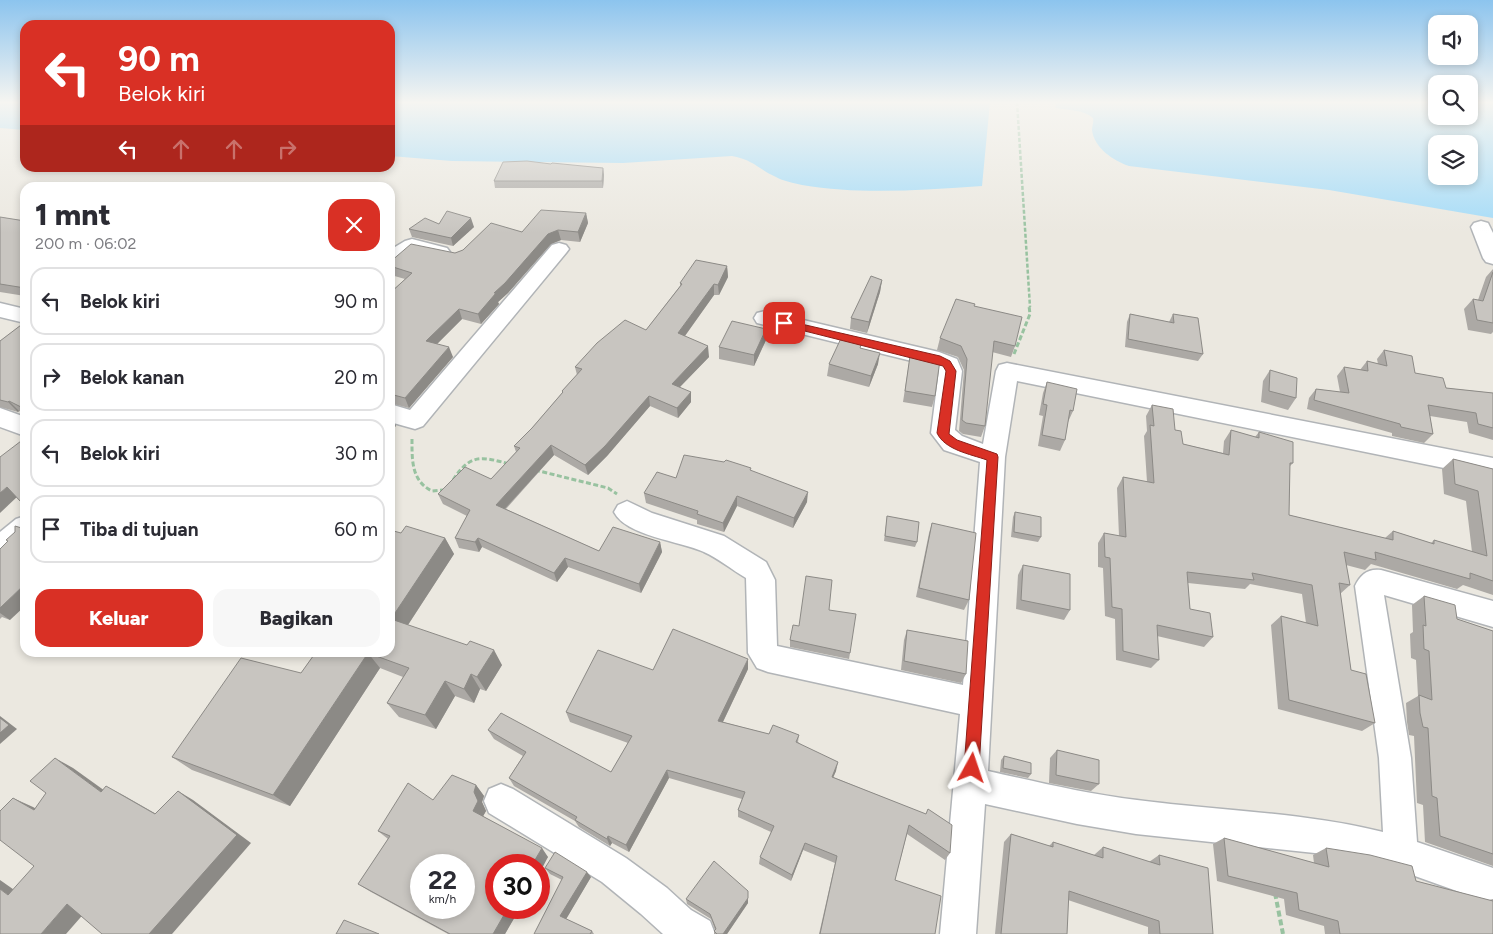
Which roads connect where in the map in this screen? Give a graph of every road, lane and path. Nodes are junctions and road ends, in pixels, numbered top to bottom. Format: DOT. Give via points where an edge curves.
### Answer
graph roads {
  1 [pos="1020,146"];
  2 [pos="1481,227"];
  3 [pos="559,249"];
  4 [pos="458,255"];
  5 [pos="395,256"];
  6 [pos="1493,258"];
  7 [pos="0,310"];
  8 [pos="20,315"];
  9 [pos="765,318"];
  10 [pos="1008,371"];
  11 [pos="395,414"];
  12 [pos="0,417"];
  13 [pos="415,420"];
  14 [pos="20,425"];
  15 [pos="993,457"];
  16 [pos="512,464"];
  17 [pos="1493,468"];
  18 [pos="529,469"];
  19 [pos="628,512"];
  20 [pos="20,531"];
  21 [pos="0,547"];
  22 [pos="1493,614"];
  23 [pos="977,703"];
  24 [pos="970,784"];
  25 [pos="500,801"];
  26 [pos="1401,854"];
  27 [pos="1493,886"];
  28 [pos="1274,890"];
  29 [pos="697,934"];
  30 [pos="958,934"];
  31 [pos="1283,934"];
  1 -- 10 [label="path" via="1030,314"];
  2 -- 6 [label="street"];
  3 -- 13 [label="street"];
  4 -- 5 [label="street" via="412,245"];
  7 -- 8 [label="street"];
  9 -- 15 [label="street" via="946,363 951,371 944,436 953,443"];
  10 -- 15 [label="street"];
  10 -- 17 [label="street"];
  11 -- 13 [label="street"];
  12 -- 14 [label="street"];
  13 -- 16 [label="path" via="412,464 428,490 438,492 448,486 462,466 469,462 486,459"];
  15 -- 23 [label="street"];
  18 -- 19 [label="path" via="608,488 619,496"];
  19 -- 23 [label="street" via="645,522 714,544 756,570 761,580 763,653 768,658"];
  20 -- 21 [label="street"];
  22 -- 26 [label="street" via="1381,582 1374,581 1369,586 1394,758"];
  23 -- 24 [label="street"];
  24 -- 26 [label="street" via="1077,808 1343,839"];
  24 -- 30 [label="street"];
  25 -- 29 [label="street" via="614,870 678,923"];
  26 -- 27 [label="street"];
  28 -- 31 [label="path"];
}
